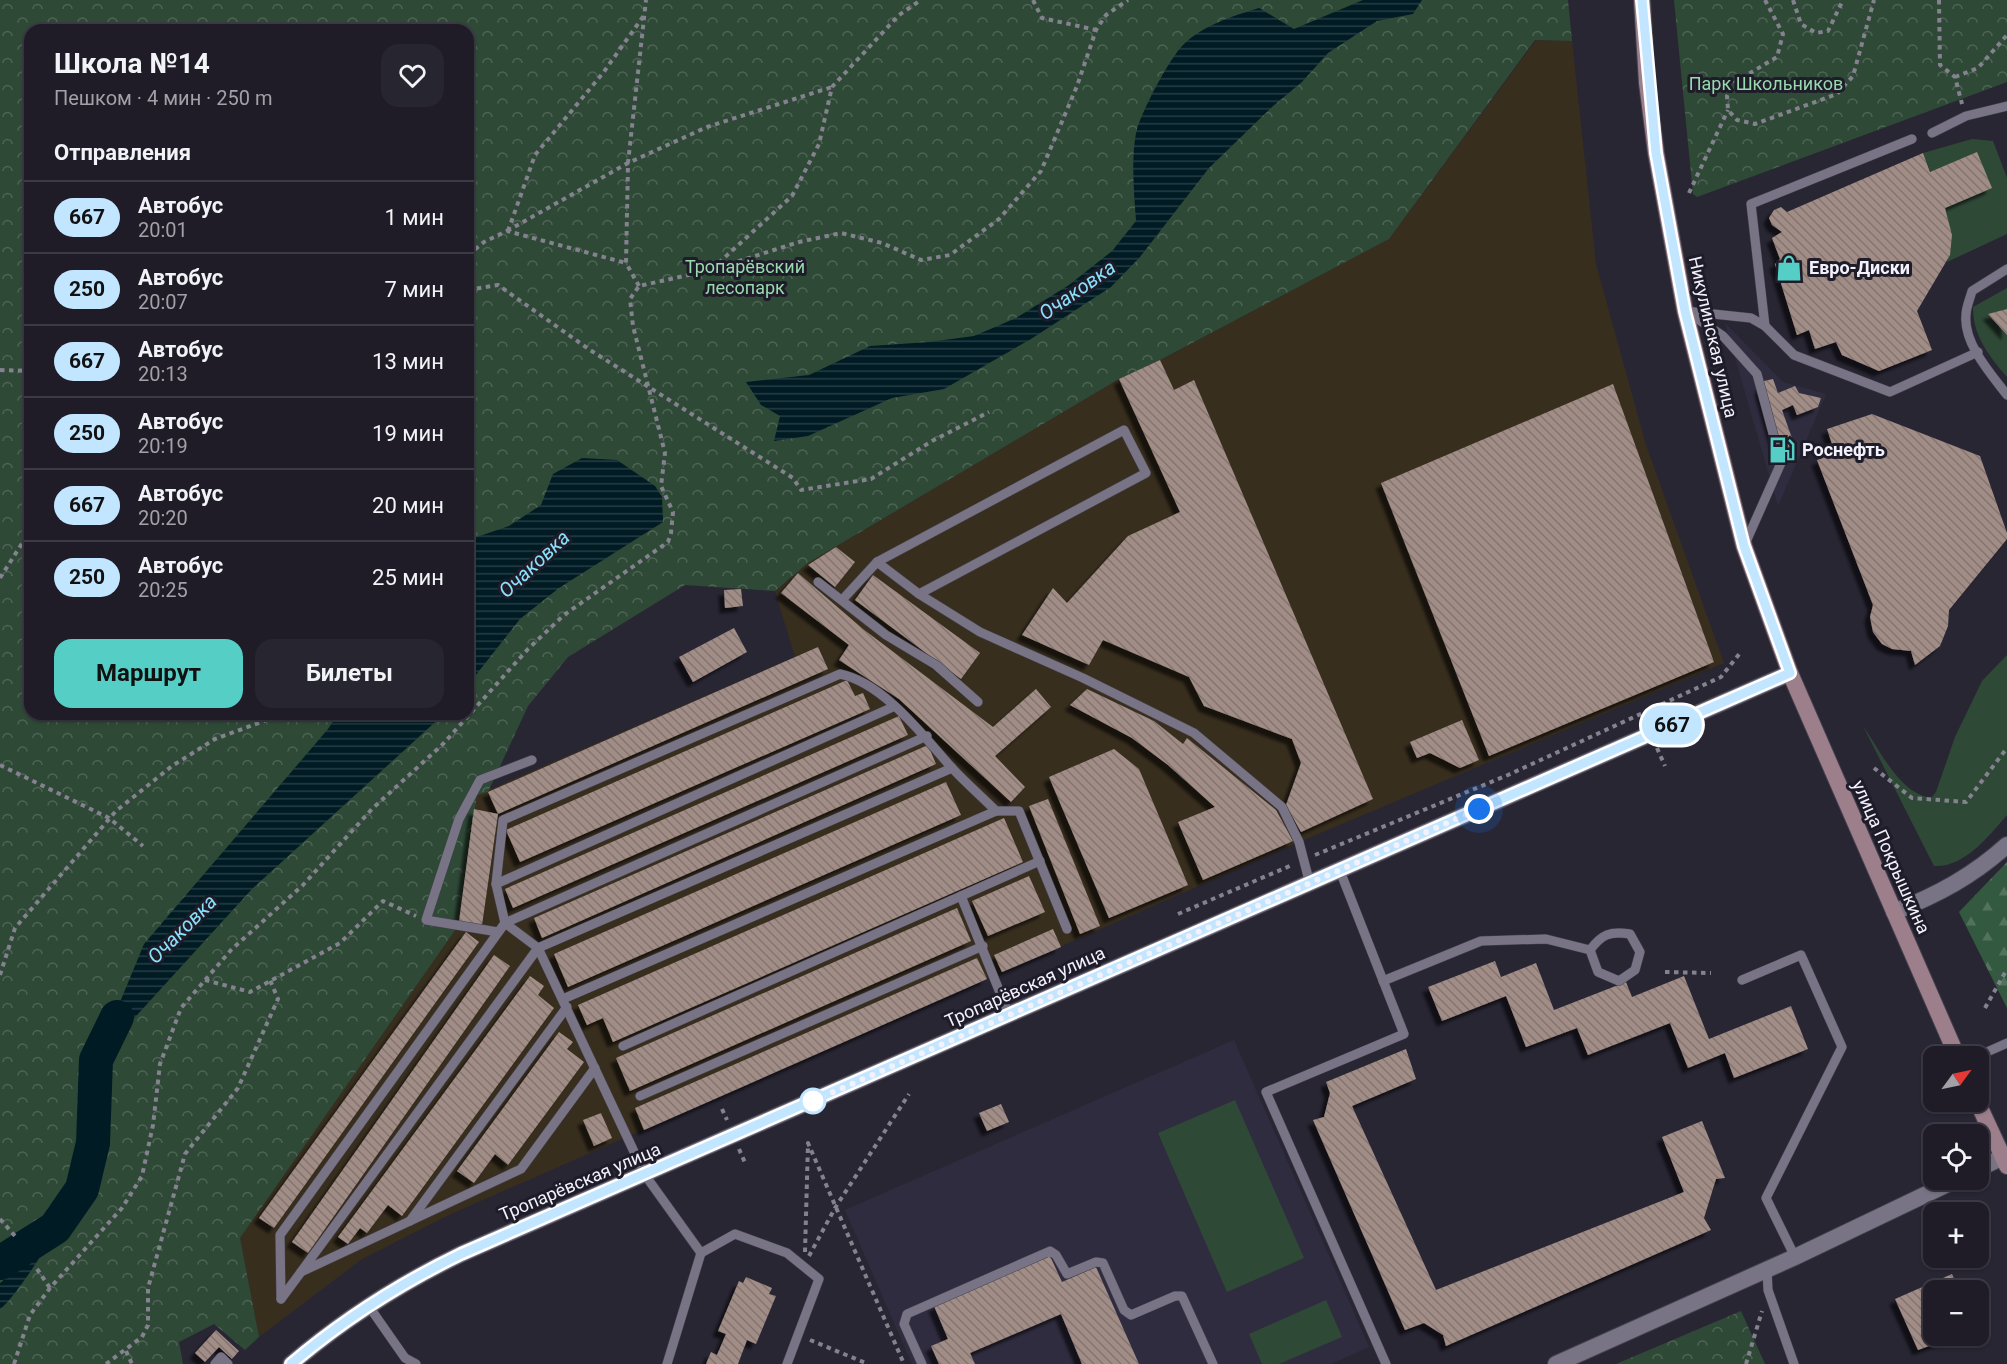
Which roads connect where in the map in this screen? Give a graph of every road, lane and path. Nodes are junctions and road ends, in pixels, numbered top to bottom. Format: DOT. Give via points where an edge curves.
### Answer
graph roads {
  1 [pos="646,0"];
  2 [pos="921,0"];
  3 [pos="1033,0"];
  4 [pos="1128,0"];
  5 [pos="1642,0"];
  6 [pos="1765,0"];
  7 [pos="1793,0"];
  8 [pos="1843,0"];
  9 [pos="1874,0"];
  10 [pos="1939,0"];
  11 [pos="645,12"];
  12 [pos="1096,30"];
  13 [pos="2007,35"];
  14 [pos="1955,77"];
  15 [pos="832,87"];
  16 [pos="2007,106"];
  17 [pos="1728,110"];
  18 [pos="1966,116"];
  19 [pos="1932,133"];
  20 [pos="1912,139"];
  21 [pos="628,164"];
  22 [pos="1689,193"];
  23 [pos="507,231"];
  24 [pos="474,250"];
  25 [pos="626,263"];
  26 [pos="2007,269"];
  27 [pos="711,270"];
  28 [pos="639,286"];
  29 [pos="474,289"];
  30 [pos="1685,311"];
  31 [pos="1765,326"];
  32 [pos="1978,352"];
  33 [pos="0,370"];
  34 [pos="24,371"];
  35 [pos="648,386"];
  36 [pos="2007,396"];
  37 [pos="990,412"];
  38 [pos="24,540"];
  39 [pos="1744,546"];
  40 [pos="877,562"];
  41 [pos="0,578"];
  42 [pos="818,582"];
  43 [pos="919,594"];
  44 [pos="843,599"];
  45 [pos="1740,653"];
  46 [pos="1790,673"];
  47 [pos="978,702"];
  48 [pos="893,706"];
  49 [pos="474,710"];
  50 [pos="265,720"];
  51 [pos="465,720"];
  52 [pos="927,736"];
  53 [pos="2007,748"];
  54 [pos="532,760"];
  55 [pos="0,765"];
  56 [pos="952,768"];
  57 [pos="1874,768"];
  58 [pos="996,811"];
  59 [pos="109,818"];
  60 [pos="2007,845"];
  61 [pos="143,846"];
  62 [pos="1304,860"];
  63 [pos="1040,861"];
  64 [pos="1340,871"];
  65 [pos="496,884"];
  66 [pos="1310,884"];
  67 [pos="961,896"];
  68 [pos="1894,912"];
  69 [pos="1178,914"];
  70 [pos="426,920"];
  71 [pos="505,923"];
  72 [pos="1067,929"];
  73 [pos="498,932"];
  74 [pos="983,946"];
  75 [pos="538,948"];
  76 [pos="1590,951"];
  77 [pos="1,969"];
  78 [pos="2007,969"];
  79 [pos="1665,972"];
  80 [pos="1710,973"];
  81 [pos="0,975"];
  82 [pos="205,980"];
  83 [pos="270,980"];
  84 [pos="1742,980"];
  85 [pos="1383,981"];
  86 [pos="565,1003"];
  87 [pos="1985,1008"];
  88 [pos="1009,1015"];
  89 [pos="2007,1043"];
  90 [pos="623,1046"];
  91 [pos="1953,1046"];
  92 [pos="1989,1051"];
  93 [pos="595,1068"];
  94 [pos="909,1094"];
  95 [pos="640,1096"];
  96 [pos="1982,1112"];
  97 [pos="2006,1160"];
  98 [pos="1989,1165"];
  99 [pos="645,1175"];
  100 [pos="1935,1190"];
  101 [pos="835,1208"];
  102 [pos="0,1219"];
  103 [pos="410,1221"];
  104 [pos="15,1236"];
  105 [pos="701,1253"];
  106 [pos="1795,1257"];
  107 [pos="804,1264"];
  108 [pos="37,1269"];
  109 [pos="1767,1270"];
  110 [pos="301,1272"];
  111 [pos="50,1288"];
  112 [pos="1768,1290"];
  113 [pos="368,1305"];
  114 [pos="798,1334"];
  115 [pos="126,1351"];
  116 [pos="403,1361"];
  117 [pos="14,1364"];
  118 [pos="106,1364"];
  119 [pos="132,1364"];
  120 [pos="215,1364"];
  121 [pos="228,1364"];
  122 [pos="291,1364"];
  123 [pos="416,1364"];
  124 [pos="667,1364"];
  125 [pos="786,1364"];
  126 [pos="868,1364"];
  127 [pos="904,1364"];
  128 [pos="922,1364"];
  129 [pos="1213,1364"];
  130 [pos="1386,1364"];
  131 [pos="1556,1364"];
  132 [pos="1746,1364"];
  133 [pos="1794,1364"];
  1 -- 11 [label="path"];
  2 -- 15 [label="path" via="899,15"];
  3 -- 12 [label="path" via="1042,18"];
  4 -- 12 [label="path" via="1106,15"];
  5 -- 30 [label="main road, Никулинская улица" via="1656,153"];
  6 -- 17 [label="path" via="1783,34 1777,57 1735,82 1727,96"];
  7 -- 8 [label="path" via="1802,24 1815,33 1828,31"];
  9 -- 17 [label="path" via="1853,76 1837,94 1755,124 1737,120"];
  10 -- 14 [label="path" via="1940,65"];
  11 -- 21 [label="path"];
  11 -- 23 [label="path" via="603,73 535,155"];
  12 -- 27 [label="path" via="1041,171 999,219 950,255 921,260 882,243 841,232"];
  13 -- 14 [label="path" via="1978,68"];
  14 -- 18 [label="path"];
  15 -- 21 [label="path" via="707,127"];
  15 -- 27 [label="path" via="819,144 792,196"];
  16 -- 18 [label="lane"];
  17 -- 22 [label="path"];
  18 -- 19 [label="lane"];
  20 -- 31 [label="lane" via="1751,204"];
  21 -- 23 [label="path"];
  21 -- 25 [label="path"];
  23 -- 24 [label="path"];
  23 -- 25 [label="path"];
  25 -- 28 [label="path"];
  26 -- 32 [label="lane" via="1972,291 1966,315 1968,334"];
  27 -- 28 [label="path"];
  28 -- 35 [label="path" via="630,299"];
  29 -- 35 [label="path" via="498,285"];
  30 -- 31 [label="lane" via="1751,318"];
  30 -- 39 [label="main road, Никулинская улица"];
  30 -- 39 [label="lane" via="1724,336 1757,374 1781,463"];
  31 -- 32 [label="lane" via="1794,355 1890,392"];
  32 -- 36 [label="lane"];
  33 -- 34 [label="path"];
  35 -- 37 [label="path" via="793,478 801,490 872,479 932,441"];
  35 -- 49 [label="path" via="665,453 661,486 673,512 668,542 556,622"];
  38 -- 41 [label="path"];
  39 -- 46 [label="main road, Никулинская улица"];
  40 -- 43 [label="lane"];
  40 -- 43 [label="lane" via="1124,430 1146,473"];
  40 -- 44 [label="lane"];
  42 -- 44 [label="lane"];
  43 -- 62 [label="lane" via="980,632 1194,733 1282,807"];
  44 -- 47 [label="lane" via="886,635 936,665"];
  45 -- 62 [label="path" via="1721,677 1508,775"];
  46 -- 64 [label="street, Тропарёвская улица"];
  46 -- 68 [label="main road, улица Покрышкина"];
  48 -- 52 [label="lane"];
  48 -- 65 [label="lane"];
  48 -- 65 [label="lane" via="857,677 840,674 503,820"];
  50 -- 59 [label="path" via="215,739 172,765"];
  51 -- 82 [label="path"];
  52 -- 56 [label="lane"];
  52 -- 71 [label="lane"];
  53 -- 57 [label="path" via="1966,802 1912,798"];
  54 -- 70 [label="lane" via="480,780 459,819"];
  55 -- 59 [label="path"];
  56 -- 58 [label="lane"];
  56 -- 75 [label="lane"];
  58 -- 63 [label="lane" via="1019,811"];
  58 -- 86 [label="lane"];
  59 -- 61 [label="path"];
  59 -- 77 [label="path" via="15,928"];
  60 -- 68 [label="street" via="1952,888"];
  62 -- 66 [label="lane"];
  62 -- 69 [label="path"];
  63 -- 67 [label="lane"];
  63 -- 72 [label="lane"];
  64 -- 66 [label="street, Тропарёвская улица"];
  64 -- 85 [label="lane"];
  65 -- 71 [label="lane"];
  66 -- 88 [label="street, Тропарёвская улица"];
  67 -- 74 [label="lane"];
  67 -- 90 [label="lane"];
  68 -- 91 [label="main road, улица Покрышкина"];
  70 -- 73 [label="lane"];
  70 -- 83 [label="path" via="383,901 340,943"];
  71 -- 73 [label="lane"];
  71 -- 75 [label="lane"];
  73 -- 110 [label="lane" via="280,1235 281,1299"];
  74 -- 88 [label="lane"];
  74 -- 95 [label="lane"];
  75 -- 86 [label="lane"];
  75 -- 110 [label="lane"];
  76 -- 76 [label="lane" via="1598,972 1618,981 1635,970 1640,952 1630,934 1613,932 1599,937"];
  76 -- 85 [label="lane" via="1546,939 1481,941"];
  77 -- 81 [label="path"];
  78 -- 87 [label="path"];
  79 -- 80 [label="path"];
  82 -- 83 [label="path" via="250,992"];
  82 -- 111 [label="path" via="181,1008 160,1064 142,1176 122,1208"];
  83 -- 115 [label="path" via="278,999 238,1088 185,1154 148,1288 148,1325 142,1337"];
  84 -- 106 [label="lane" via="1801,955 1842,1047 1766,1198"];
  85 -- 130 [label="lane" via="1404,1034 1266,1092"];
  86 -- 93 [label="lane"];
  86 -- 103 [label="lane"];
  88 -- 99 [label="street, Тропарёвская улица"];
  89 -- 92 [label="lane"];
  93 -- 99 [label="lane"];
  93 -- 103 [label="lane" via="521,1169"];
  94 -- 101 [label="path"];
  96 -- 97 [label="main road"];
  97 -- 98 [label="street"];
  99 -- 105 [label="lane"];
  99 -- 113 [label="street, Тропарёвская улица" via="461,1254"];
  100 -- 106 [label="street"];
  101 -- 107 [label="path"];
  101 -- 107 [label="path" via="808,1143"];
  101 -- 127 [label="path"];
  102 -- 104 [label="path"];
  103 -- 110 [label="lane"];
  105 -- 107 [label="lane" via="735,1234 787,1252"];
  105 -- 124 [label="lane"];
  106 -- 109 [label="street"];
  107 -- 114 [label="lane" via="819,1279"];
  108 -- 111 [label="path"];
  109 -- 112 [label="lane"];
  109 -- 131 [label="street"];
  111 -- 117 [label="path" via="30,1315"];
  112 -- 132 [label="path"];
  112 -- 133 [label="lane"];
  113 -- 116 [label="lane"];
  113 -- 122 [label="street, Тропарёвская улица"];
  114 -- 125 [label="lane"];
  114 -- 126 [label="path"];
  115 -- 118 [label="path"];
  115 -- 119 [label="path"];
  116 -- 123 [label="lane"];
  120 -- 121 [label="lane" via="221,1357"];
  128 -- 129 [label="lane" via="904,1324 907,1314 1050,1251 1067,1274 1096,1262 1103,1263 1131,1315 1182,1296"];
}
